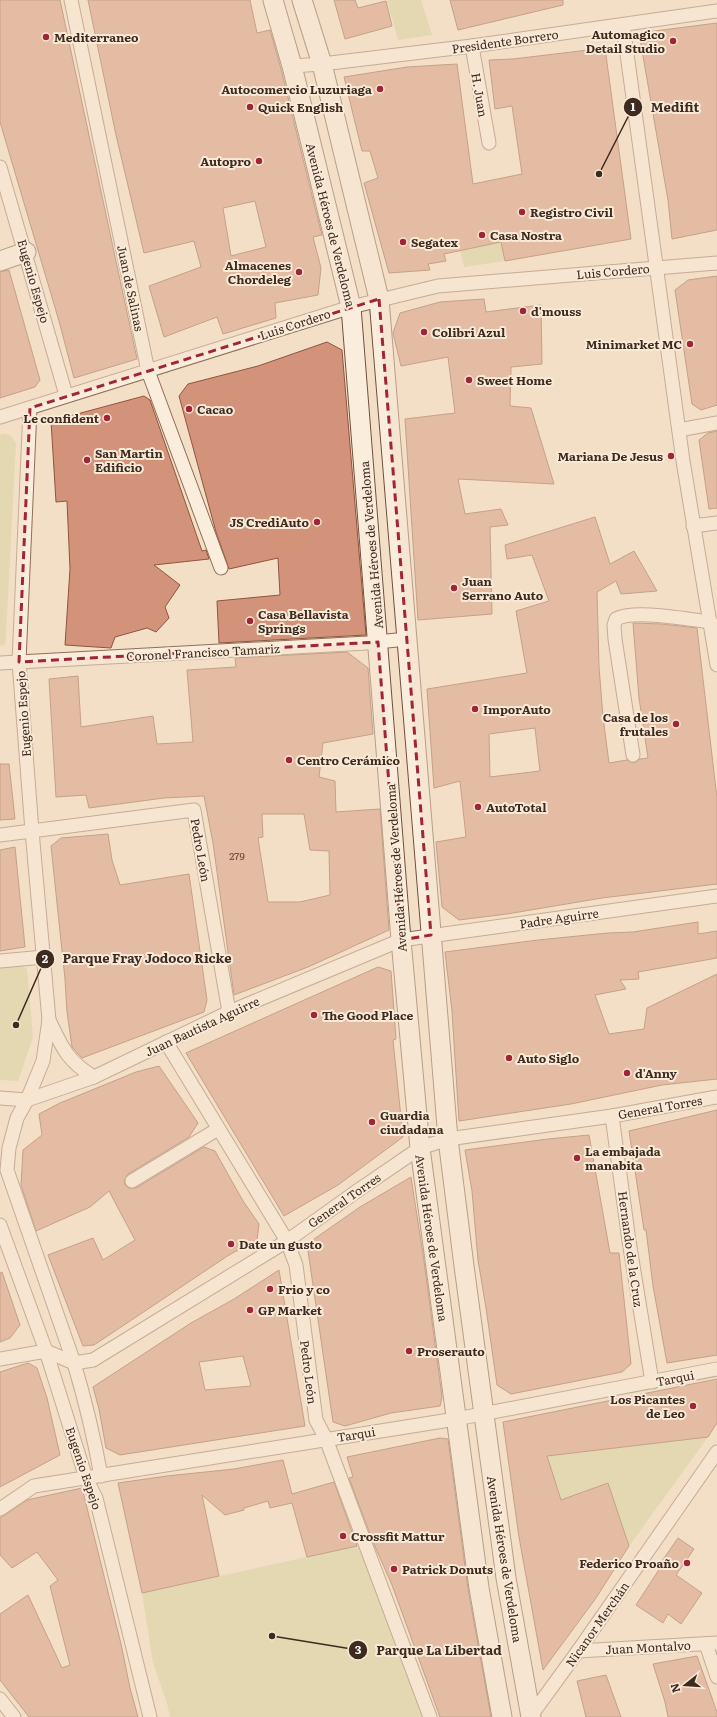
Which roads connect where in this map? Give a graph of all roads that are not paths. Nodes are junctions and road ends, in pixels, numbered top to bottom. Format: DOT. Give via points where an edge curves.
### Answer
graph roads {
  1 [pos="71,0"];
  2 [pos="273,0"];
  3 [pos="302,0"];
  4 [pos="717,11"];
  5 [pos="623,25"];
  6 [pos="472,46"];
  7 [pos="322,64"];
  8 [pos="292,66"];
  9 [pos="489,143"];
  10 [pos="0,167"];
  11 [pos="26,252"];
  12 [pos="0,261"];
  13 [pos="717,263"];
  14 [pos="657,267"];
  15 [pos="379,299"];
  16 [pos="351,306"];
  17 [pos="148,371"];
  18 [pos="66,395"];
  19 [pos="30,408"];
  20 [pos="0,417"];
  21 [pos="717,423"];
  22 [pos="678,430"];
  23 [pos="717,523"];
  24 [pos="693,526"];
  25 [pos="221,568"];
  26 [pos="711,622"];
  27 [pos="407,640"];
  28 [pos="378,642"];
  29 [pos="19,662"];
  30 [pos="0,663"];
  31 [pos="717,665"];
  32 [pos="634,755"];
  33 [pos="32,831"];
  34 [pos="0,834"];
  35 [pos="717,896"];
  36 [pos="430,935"];
  37 [pos="401,940"];
  38 [pos="44,957"];
  39 [pos="0,961"];
  40 [pos="229,1012"];
  41 [pos="49,1020"];
  42 [pos="166,1042"];
  43 [pos="94,1077"];
  44 [pos="717,1097"];
  45 [pos="0,1098"];
  46 [pos="27,1100"];
  47 [pos="612,1116"];
  48 [pos="218,1129"];
  49 [pos="448,1139"];
  50 [pos="420,1148"];
  51 [pos="132,1181"];
  52 [pos="0,1224"];
  53 [pos="287,1241"];
  54 [pos="46,1351"];
  55 [pos="0,1359"];
  56 [pos="74,1363"];
  57 [pos="717,1369"];
  58 [pos="652,1382"];
  59 [pos="484,1413"];
  60 [pos="456,1419"];
  61 [pos="326,1439"];
  62 [pos="717,1452"];
  63 [pos="101,1476"];
  64 [pos="86,1478"];
  65 [pos="0,1510"];
  66 [pos="712,1643"];
  67 [pos="578,1652"];
  68 [pos="717,1677"];
  69 [pos="0,1699"];
  70 [pos="531,1716"];
  71 [pos="14,1717"];
  72 [pos="150,1717"];
  73 [pos="430,1717"];
  74 [pos="502,1717"];
  1 -- 17 [label="street, Juan de Salinas"];
  2 -- 8 [label="main road, Avenida Héroes de Verdeloma"];
  3 -- 7 [label="main road, Avenida Héroes de Verdeloma"];
  4 -- 5 [label="street, Presidente Borrero"];
  5 -- 6 [label="street, Presidente Borrero"];
  5 -- 14 [label="street"];
  6 -- 7 [label="street, Presidente Borrero"];
  6 -- 9 [label="street, H. Juan"];
  7 -- 8 [label="street, Presidente Borrero"];
  7 -- 15 [label="main road, Avenida Héroes de Verdeloma"];
  8 -- 16 [label="main road, Avenida Héroes de Verdeloma"];
  10 -- 11 [label="street, Eugenio Espejo"];
  11 -- 12 [label="main road"];
  11 -- 18 [label="street, Eugenio Espejo"];
  13 -- 14 [label="street, Luis Cordero"];
  14 -- 15 [label="street, Luis Cordero" via="438,286"];
  14 -- 22 [label="street"];
  15 -- 16 [label="street, Luis Cordero"];
  15 -- 27 [label="main road, Avenida Héroes de Verdeloma"];
  16 -- 17 [label="street, Luis Cordero"];
  16 -- 28 [label="main road, Avenida Héroes de Verdeloma"];
  17 -- 18 [label="street, Luis Cordero"];
  17 -- 25 [label="street, Juan de Salinas"];
  18 -- 19 [label="street, Luis Cordero"];
  19 -- 20 [label="street, Luis Cordero"];
  19 -- 29 [label="street, Eugenio Espejo"];
  21 -- 22 [label="street"];
  22 -- 24 [label="street"];
  23 -- 24 [label="street"];
  24 -- 26 [label="street"];
  26 -- 31 [label="street"];
  26 -- 32 [label="street" via="638,614 624,615 616,619 615,639"];
  27 -- 28 [label="street, Coronel Francisco Tamariz"];
  27 -- 36 [label="main road, Avenida Héroes de Verdeloma"];
  28 -- 29 [label="street, Coronel Francisco Tamariz"];
  28 -- 37 [label="main road, Avenida Héroes de Verdeloma"];
  29 -- 30 [label="street, Coronel Francisco Tamariz"];
  29 -- 33 [label="street, Eugenio Espejo"];
  33 -- 34 [label="street, Pedro León"];
  33 -- 38 [label="street, Eugenio Espejo"];
  33 -- 40 [label="street, Pedro León" via="194,810"];
  35 -- 36 [label="street, Padre Aguirre"];
  36 -- 37 [label="street, Padre Aguirre"];
  36 -- 49 [label="main road, Avenida Héroes de Verdeloma"];
  37 -- 40 [label="street, Juan Bautista Aguirre"];
  37 -- 50 [label="main road, Avenida Héroes de Verdeloma"];
  38 -- 39 [label="street"];
  38 -- 41 [label="street, Eugenio Espejo"];
  40 -- 42 [label="street, Juan Bautista Aguirre"];
  41 -- 43 [label="street, Eugenio Espejo" via="70,1060"];
  41 -- 46 [label="street, Eugenio Espejo" via="43,1061"];
  42 -- 43 [label="street, Juan Bautista Aguirre"];
  42 -- 48 [label="street, Pedro León"];
  43 -- 46 [label="street, Juan Bautista Aguirre"];
  44 -- 47 [label="street, General Torres"];
  45 -- 46 [label="street, Juan Bautista Aguirre"];
  46 -- 56 [label="street, Eugenio Espejo" via="17,1118 9,1148 7,1170"];
  47 -- 49 [label="street, General Torres"];
  47 -- 58 [label="street, Hernando de la Cruz"];
  48 -- 51 [label="street"];
  48 -- 53 [label="street, Pedro León"];
  49 -- 50 [label="street, General Torres"];
  49 -- 59 [label="main road, Avenida Héroes de Verdeloma"];
  50 -- 53 [label="street, General Torres"];
  50 -- 60 [label="main road, Avenida Héroes de Verdeloma"];
  52 -- 54 [label="street, Eugenio Espejo"];
  53 -- 56 [label="street, General Torres" via="93,1360"];
  53 -- 61 [label="street, Pedro León" via="296,1265 316,1420"];
  54 -- 55 [label="street"];
  54 -- 56 [label="street"];
  54 -- 64 [label="street, Eugenio Espejo"];
  56 -- 63 [label="street, Eugenio Espejo" via="94,1437"];
  57 -- 58 [label="street, Tarqui"];
  58 -- 59 [label="street, Tarqui"];
  59 -- 60 [label="street, Tarqui"];
  59 -- 70 [label="main road, Avenida Héroes de Verdeloma" via="506,1578"];
  60 -- 61 [label="street, Tarqui"];
  60 -- 74 [label="main road, Avenida Héroes de Verdeloma" via="479,1588"];
  61 -- 63 [label="street, Tarqui"];
  61 -- 73 [label="street, Pedro León"];
  62 -- 67 [label="street, Nicanor Merchán"];
  63 -- 64 [label="street, Tarqui"];
  64 -- 65 [label="street, Tarqui" via="34,1486"];
  64 -- 72 [label="street, Eugenio Espejo" via="96,1498"];
  66 -- 67 [label="street, Juan Montalvo"];
  66 -- 68 [label="street"];
  67 -- 70 [label="street, Nicanor Merchán"];
  69 -- 71 [label="street"];
}
